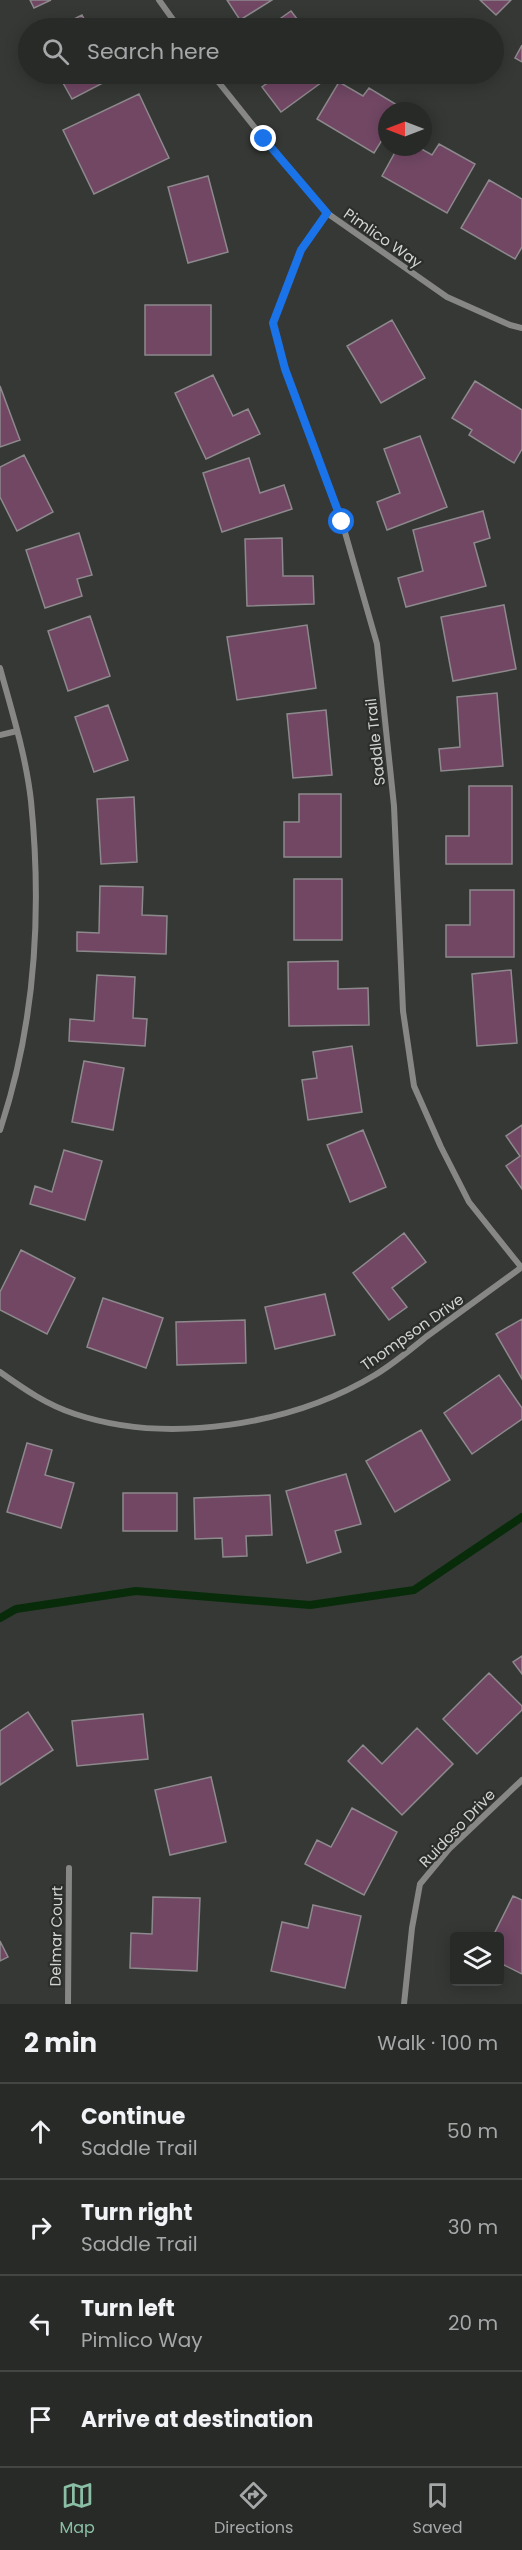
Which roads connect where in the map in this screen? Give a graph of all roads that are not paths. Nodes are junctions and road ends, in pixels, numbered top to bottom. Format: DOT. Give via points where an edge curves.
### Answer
graph roads {
  1 [pos="159,0"];
  2 [pos="172,18"];
  3 [pos="220,84"];
  4 [pos="327,213"];
  5 [pos="522,328"];
  6 [pos="0,668"];
  7 [pos="18,731"];
  8 [pos="0,735"];
  9 [pos="0,1130"];
  10 [pos="521,1267"];
  11 [pos="0,1372"];
  12 [pos="522,1780"];
  13 [pos="69,1868"];
  14 [pos="68,2004"];
  15 [pos="404,2004"];
  1 -- 2 [label="street"];
  3 -- 4 [label="street, Pimlico Way"];
  4 -- 5 [label="street, Pimlico Way" via="447,297"];
  4 -- 10 [label="street, Saddle Trail" via="301,250 273,323 285,369 342,522 376,644 394,806 403,1011 414,1086 469,1202"];
  6 -- 7 [label="street"];
  7 -- 8 [label="street"];
  7 -- 9 [label="street" via="31,800 35,925 26,1024"];
  10 -- 11 [label="street, Thompson Drive" via="376,1374 334,1395 254,1420 208,1428 119,1425 64,1410"];
  12 -- 15 [label="street, Ruidoso Drive" via="449,1849 420,1884"];
  13 -- 14 [label="street, Delmar Court"];
}
